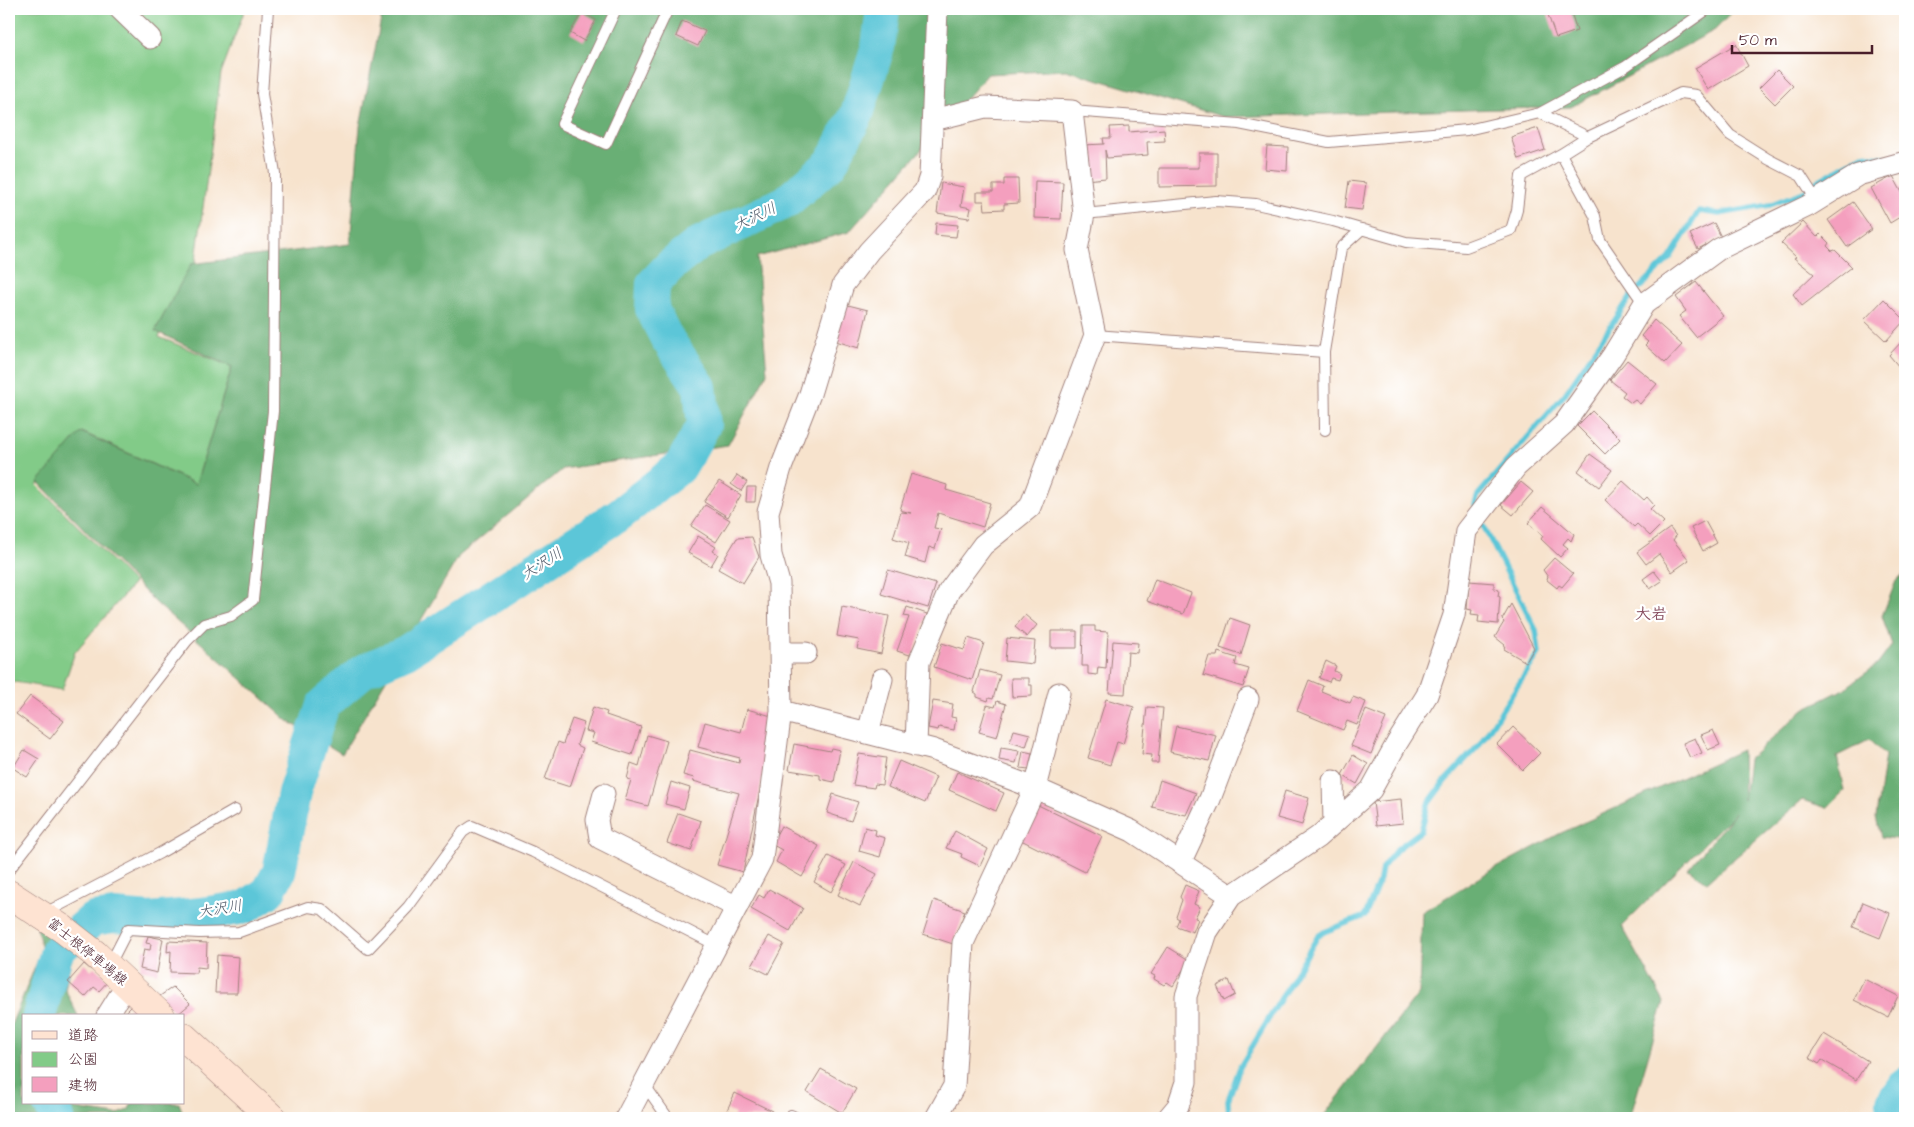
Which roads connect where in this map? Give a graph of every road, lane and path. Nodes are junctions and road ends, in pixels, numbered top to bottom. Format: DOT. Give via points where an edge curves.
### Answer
graph roads {
  1 [pos="120,9"];
  2 [pos="268,9"];
  3 [pos="616,9"];
  4 [pos="668,9"];
  5 [pos="937,9"];
  6 [pos="1708,9"];
  7 [pos="150,38"];
  8 [pos="1072,111"];
  9 [pos="1540,113"];
  10 [pos="933,120"];
  11 [pos="1588,137"];
  12 [pos="1561,154"];
  13 [pos="1905,162"];
  14 [pos="1817,201"];
  15 [pos="1084,214"];
  16 [pos="1362,229"];
  17 [pos="1644,304"];
  18 [pos="1095,335"];
  19 [pos="1324,352"];
  20 [pos="1325,430"];
  21 [pos="781,653"];
  22 [pos="806,653"];
  23 [pos="882,679"];
  24 [pos="1059,693"];
  25 [pos="1248,699"];
  26 [pos="781,711"];
  27 [pos="868,733"];
  28 [pos="916,746"];
  29 [pos="1333,781"];
  30 [pos="1035,788"];
  31 [pos="604,794"];
  32 [pos="235,810"];
  33 [pos="1334,823"];
  34 [pos="1180,863"];
  35 [pos="9,870"];
  36 [pos="9,894"];
  37 [pos="1231,896"];
  38 [pos="737,907"];
  39 [pos="53,922"];
  40 [pos="716,945"];
  41 [pos="110,969"];
  42 [pos="107,1014"];
  43 [pos="159,1014"];
  44 [pos="185,1038"];
  45 [pos="643,1084"];
  46 [pos="272,1118"];
  47 [pos="626,1118"];
  48 [pos="668,1118"];
  49 [pos="936,1118"];
  50 [pos="1168,1118"];
  1 -- 7 [label="street"];
  2 -- 35 [label="lane" via="262,94 275,173 273,411 252,600 232,616 204,624 187,641"];
  3 -- 4 [label="lane" via="562,124 606,144"];
  5 -- 10 [label="street"];
  6 -- 9 [label="lane" via="1625,67"];
  8 -- 9 [label="lane" via="1239,124 1329,142 1467,130"];
  8 -- 10 [label="street" via="985,107"];
  8 -- 15 [label="street"];
  9 -- 11 [label="lane"];
  10 -- 21 [label="street" via="930,176 925,191 869,251 844,285 768,512 771,555 779,583"];
  11 -- 12 [label="lane"];
  11 -- 14 [label="lane" via="1681,92 1696,95 1730,135 1801,176"];
  12 -- 16 [label="lane" via="1520,176 1517,210 1511,230 1466,247 1406,242"];
  12 -- 17 [label="lane" via="1596,216 1600,240"];
  13 -- 14 [label="street" via="1858,175"];
  14 -- 17 [label="street" via="1719,249"];
  15 -- 16 [label="lane" via="1216,201 1256,204"];
  15 -- 18 [label="street" via="1077,250"];
  16 -- 19 [label="lane" via="1341,248"];
  17 -- 33 [label="street" via="1564,424 1516,467 1466,531 1454,615 1427,695 1371,790"];
  18 -- 19 [label="lane"];
  18 -- 28 [label="street" via="1030,507 983,546 949,590 919,662"];
  19 -- 20 [label="lane"];
  21 -- 22 [label="street"];
  21 -- 26 [label="street"];
  23 -- 27 [label="street"];
  24 -- 30 [label="street"];
  25 -- 34 [label="street" via="1210,799"];
  26 -- 27 [label="street"];
  26 -- 38 [label="street" via="762,859"];
  27 -- 28 [label="street"];
  28 -- 30 [label="street"];
  29 -- 33 [label="street"];
  30 -- 34 [label="street" via="1132,831"];
  30 -- 49 [label="street" via="963,942 954,1086"];
  31 -- 38 [label="street" via="597,820 600,838"];
  32 -- 39 [label="lane" via="160,853"];
  33 -- 37 [label="street" via="1318,838"];
  34 -- 37 [label="street"];
  36 -- 39 [label="main road, 富士根停車場線"];
  37 -- 50 [label="street" via="1207,932 1186,996 1186,1082 1178,1106"];
  38 -- 40 [label="street"];
  39 -- 41 [label="main road, 富士根停車場線"];
  40 -- 41 [label="lane" via="533,852 472,826 462,832 408,907 368,949 322,909 308,907 238,932 128,929"];
  40 -- 45 [label="street"];
  41 -- 42 [label="street"];
  41 -- 43 [label="main road, 富士根停車場線"];
  44 -- 46 [label="main road"];
  45 -- 47 [label="street"];
  45 -- 48 [label="lane"];
}
